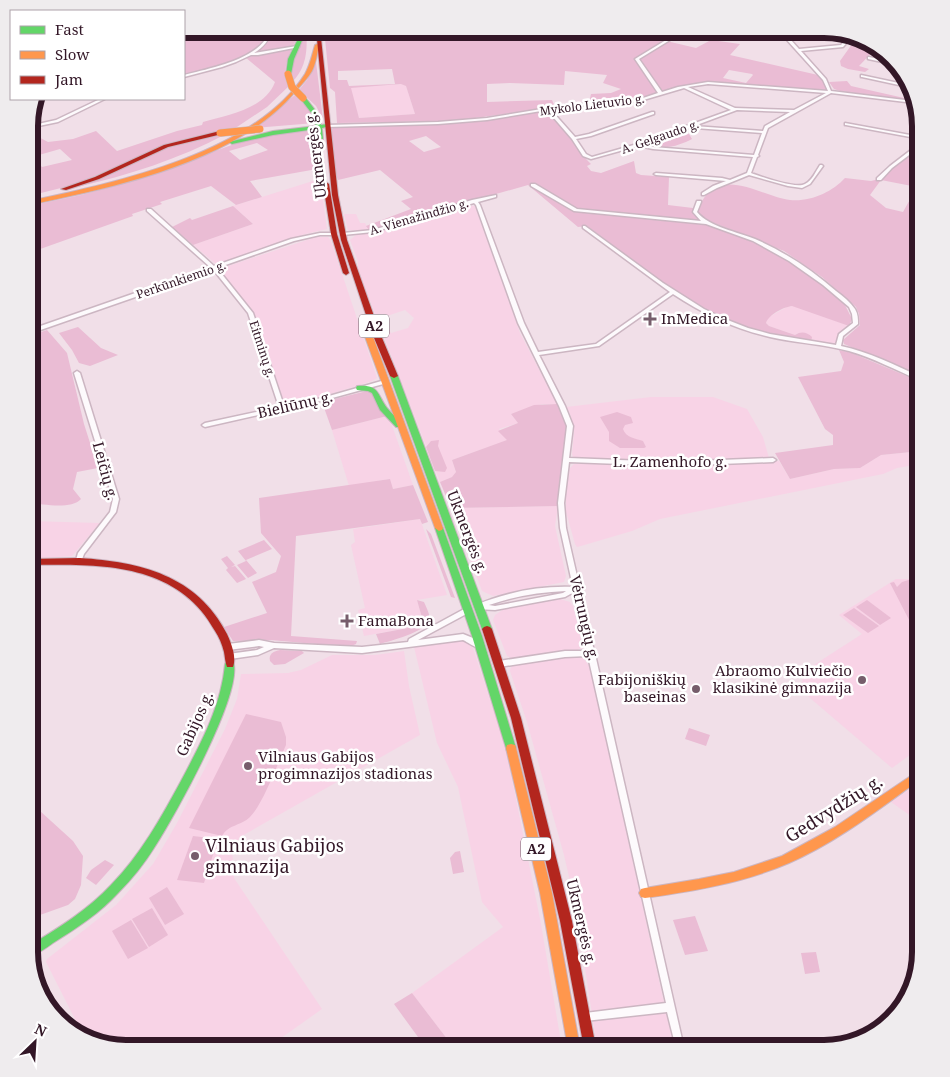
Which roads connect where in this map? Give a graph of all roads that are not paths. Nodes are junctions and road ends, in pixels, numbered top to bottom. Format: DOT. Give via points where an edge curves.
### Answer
graph roads {
  1 [pos="267,38"];
  2 [pos="301,38"];
  3 [pos="314,38"];
  4 [pos="315,38"];
  5 [pos="316,38"];
  6 [pos="671,38"];
  7 [pos="787,38"];
  8 [pos="848,40"];
  9 [pos="297,47"];
  10 [pos="798,50"];
  11 [pos="250,54"];
  12 [pos="869,58"];
  13 [pos="885,62"];
  14 [pos="185,76"];
  15 [pos="862,76"];
  16 [pos="903,85"];
  17 [pos="684,87"];
  18 [pos="830,92"];
  19 [pos="661,94"];
  20 [pos="101,100"];
  21 [pos="909,101"];
  22 [pos="548,109"];
  23 [pos="735,110"];
  24 [pos="793,111"];
  25 [pos="653,113"];
  26 [pos="846,124"];
  27 [pos="38,125"];
  28 [pos="322,126"];
  29 [pos="692,126"];
  30 [pos="764,132"];
  31 [pos="912,136"];
  32 [pos="574,138"];
  33 [pos="638,145"];
  34 [pos="912,151"];
  35 [pos="202,153"];
  36 [pos="757,156"];
  37 [pos="821,166"];
  38 [pos="656,174"];
  39 [pos="749,174"];
  40 [pos="879,179"];
  41 [pos="731,182"];
  42 [pos="533,185"];
  43 [pos="704,194"];
  44 [pos="494,196"];
  45 [pos="38,198"];
  46 [pos="38,198"];
  47 [pos="38,199"];
  48 [pos="474,201"];
  49 [pos="698,204"];
  50 [pos="149,210"];
  51 [pos="707,224"];
  52 [pos="585,227"];
  53 [pos="338,234"];
  54 [pos="214,268"];
  55 [pos="672,292"];
  56 [pos="38,329"];
  57 [pos="838,347"];
  58 [pos="536,354"];
  59 [pos="77,373"];
  60 [pos="912,375"];
  61 [pos="392,380"];
  62 [pos="360,388"];
  63 [pos="282,409"];
  64 [pos="205,425"];
  65 [pos="402,428"];
  66 [pos="567,460"];
  67 [pos="773,460"];
  68 [pos="78,560"];
  69 [pos="38,562"];
  70 [pos="576,589"];
  71 [pos="479,606"];
  72 [pos="467,610"];
  73 [pos="408,643"];
  74 [pos="229,652"];
  75 [pos="482,653"];
  76 [pos="592,653"];
  77 [pos="499,664"];
  78 [pos="912,779"];
  79 [pos="645,893"];
  80 [pos="570,945"];
  81 [pos="38,947"];
  82 [pos="556,947"];
  83 [pos="671,1007"];
  84 [pos="585,1017"];
  85 [pos="573,1040"];
  86 [pos="589,1040"];
  87 [pos="678,1040"];
  1 -- 11 [label="street"];
  2 -- 9 [label="main road, A2"];
  3 -- 46 [label="main road" via="298,79 271,107 240,128 194,152 141,172"];
  4 -- 35 [label="main road" via="309,72 287,99 252,126"];
  5 -- 28 [label="main road, Ukmergės g. / A2"];
  6 -- 19 [label="street" via="637,59"];
  7 -- 10 [label="street"];
  8 -- 10 [label="street" via="842,46"];
  9 -- 11 [label="street"];
  9 -- 28 [label="main road, A2, bridge" via="289,64 292,87 314,110"];
  10 -- 18 [label="street" via="826,80"];
  11 -- 14 [label="street"];
  12 -- 13 [label="street"];
  15 -- 16 [label="street"];
  17 -- 18 [label="street, Mykolo Lietuvio g." via="715,83"];
  17 -- 19 [label="street, Mykolo Lietuvio g."];
  17 -- 23 [label="street"];
  18 -- 21 [label="street, Mykolo Lietuvio g."];
  18 -- 24 [label="street"];
  19 -- 22 [label="street, Mykolo Lietuvio g." via="629,102"];
  20 -- 27 [label="street" via="57,120"];
  22 -- 28 [label="street, Mykolo Lietuvio g." via="452,122"];
  22 -- 32 [label="street, A. Gelgaudo g."];
  23 -- 24 [label="street, A. Gelgaudo g."];
  23 -- 29 [label="street, A. Gelgaudo g."];
  24 -- 30 [label="street" via="769,125"];
  25 -- 32 [label="street"];
  26 -- 31 [label="street"];
  28 -- 35 [label="main road" via="249,138"];
  28 -- 45 [label="main road, bridge" via="220,133 166,146 97,178"];
  28 -- 53 [label="main road, Ukmergės g. / A2" via="327,198"];
  29 -- 30 [label="street"];
  29 -- 33 [label="street, A. Gelgaudo g."];
  30 -- 36 [label="street"];
  32 -- 33 [label="street, A. Gelgaudo g." via="584,155 592,158"];
  33 -- 36 [label="street"];
  34 -- 40 [label="street"];
  35 -- 47 [label="main road" via="126,180"];
  36 -- 39 [label="street"];
  37 -- 39 [label="street" via="802,186"];
  38 -- 41 [label="street"];
  39 -- 41 [label="street"];
  41 -- 43 [label="street"];
  42 -- 51 [label="street" via="576,210"];
  44 -- 48 [label="street, A. Vienažindžio g."];
  48 -- 53 [label="street, A. Vienažindžio g." via="373,230"];
  48 -- 58 [label="street, Vėtrungių g."];
  49 -- 51 [label="street" via="696,214"];
  50 -- 54 [label="street, Eitminų g."];
  51 -- 57 [label="street" via="782,253 845,301 857,320 841,336"];
  52 -- 55 [label="street"];
  53 -- 54 [label="street, Perkūnkiemio g." via="293,240"];
  53 -- 61 [label="main road, Ukmergės g. / A2"];
  54 -- 56 [label="street, Perkūnkiemio g."];
  54 -- 63 [label="street, Eitminų g." via="250,313"];
  55 -- 57 [label="street" via="706,314 746,330"];
  55 -- 58 [label="street" via="597,345"];
  57 -- 60 [label="street"];
  58 -- 66 [label="street, Vėtrungių g." via="568,418 571,432"];
  59 -- 68 [label="street, Leičių g." via="116,499 113,512 80,553"];
  61 -- 62 [label="street, Bieliūnų g."];
  61 -- 65 [label="main road, Ukmergės g. / A2"];
  61 -- 71 [label="main road, Ukmergės g. / A2"];
  62 -- 63 [label="street, Bieliūnų g."];
  62 -- 65 [label="main road" via="375,392 382,408"];
  63 -- 64 [label="street, Bieliūnų g."];
  65 -- 72 [label="main road, Ukmergės g. / A2"];
  66 -- 67 [label="street, L. Zamenhofo g." via="671,464"];
  66 -- 70 [label="street, Vėtrungių g." via="562,521"];
  68 -- 69 [label="main road"];
  68 -- 74 [label="main road" via="126,564 167,579 208,610"];
  70 -- 71 [label="street" via="565,595 495,608"];
  70 -- 76 [label="street, Vėtrungių g."];
  71 -- 72 [label="street"];
  71 -- 77 [label="main road, Ukmergės g. / A2"];
  72 -- 73 [label="street"];
  72 -- 75 [label="main road, Ukmergės g. / A2"];
  73 -- 74 [label="street" via="377,650 274,646 258,652"];
  73 -- 75 [label="street" via="462,637 475,643"];
  74 -- 81 [label="main road, Gabijos g." via="225,695 217,719 152,844 99,905"];
  75 -- 82 [label="main road, Ukmergės g. / A2" via="518,774"];
  76 -- 77 [label="street"];
  76 -- 79 [label="street, Vėtrungių g."];
  77 -- 80 [label="main road, Ukmergės g. / A2" via="533,782"];
  78 -- 79 [label="main road, Gedvydžių g." via="844,828 804,851 733,877"];
  79 -- 83 [label="street, Vėtrungių g."];
  80 -- 82 [label="street"];
  80 -- 84 [label="main road, Ukmergės g. / A2"];
  82 -- 85 [label="main road, Ukmergės g. / A2"];
  83 -- 84 [label="street"];
  83 -- 87 [label="street, Vėtrungių g."];
  84 -- 86 [label="main road, Ukmergės g. / A2"];
}
